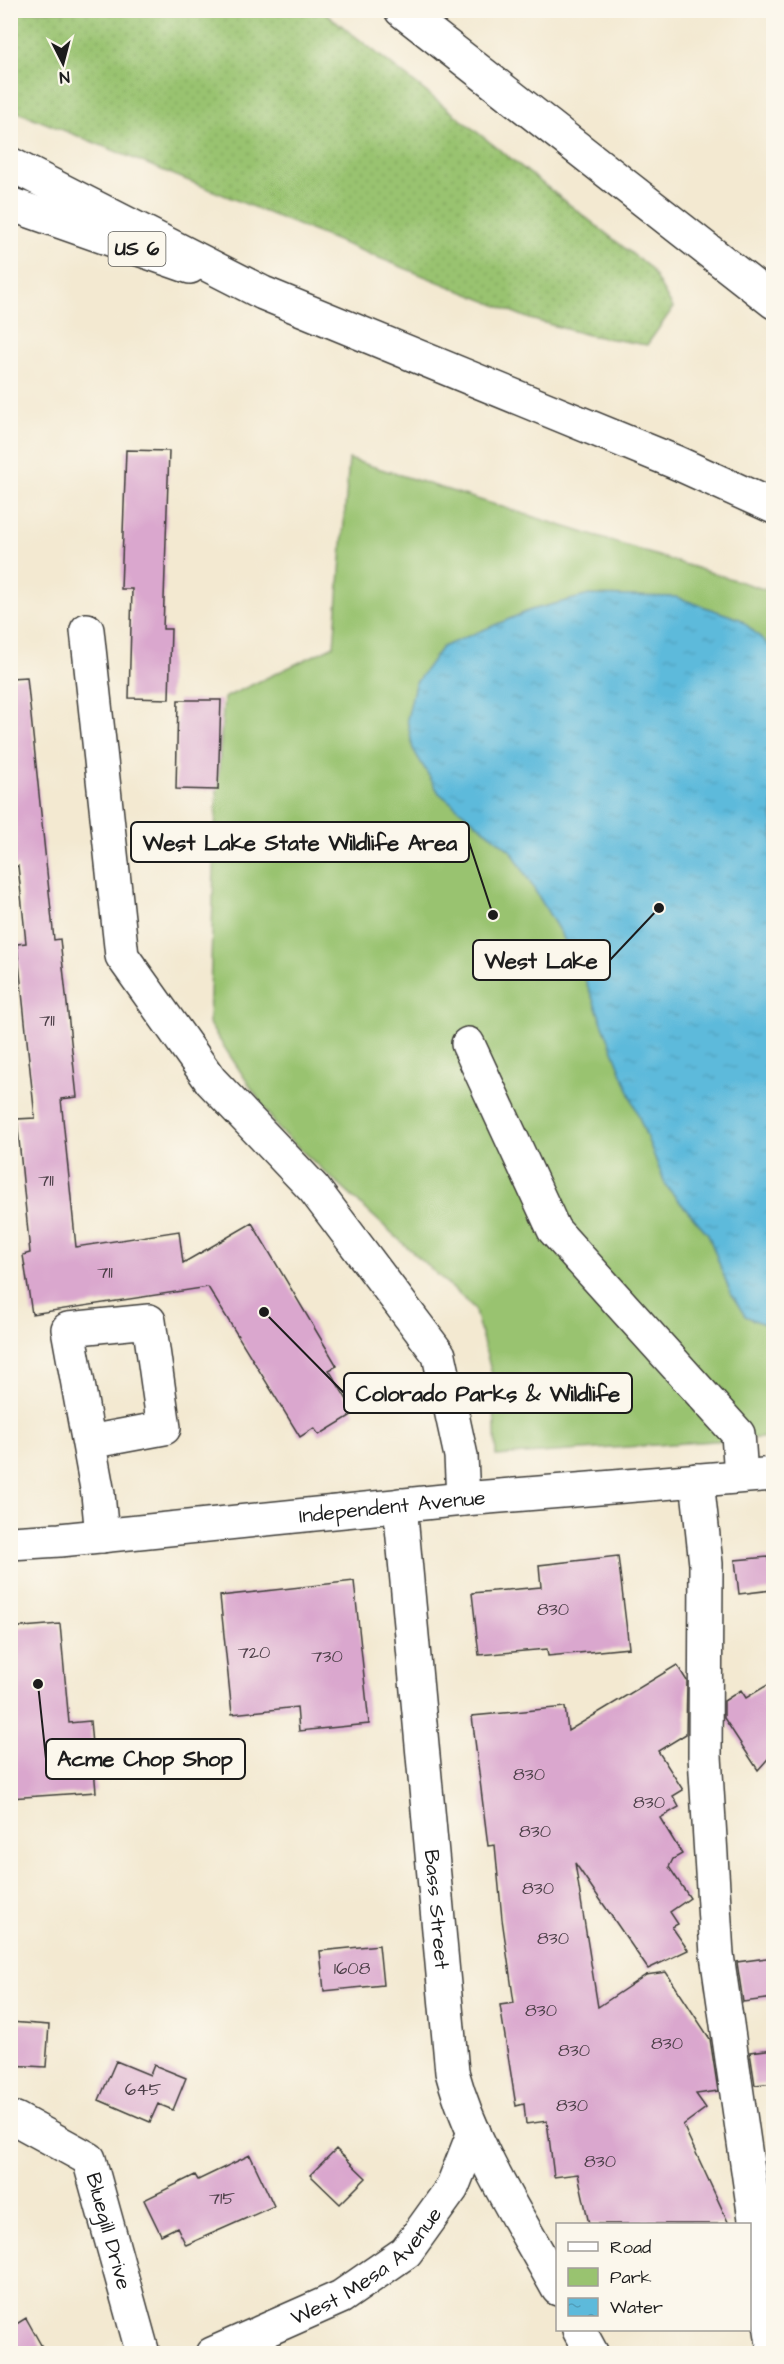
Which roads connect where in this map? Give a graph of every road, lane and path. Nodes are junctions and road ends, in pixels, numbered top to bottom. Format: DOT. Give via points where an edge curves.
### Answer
graph roads {
  1 [pos="401,10"];
  2 [pos="10,164"];
  3 [pos="10,204"];
  4 [pos="263,293"];
  5 [pos="774,302"];
  6 [pos="774,507"];
  7 [pos="87,630"];
  8 [pos="468,1044"];
  9 [pos="89,1442"];
  10 [pos="774,1474"];
  11 [pos="741,1476"];
  12 [pos="698,1480"];
  13 [pos="463,1499"];
  14 [pos="400,1505"];
  15 [pos="102,1536"];
  16 [pos="10,1543"];
  17 [pos="10,2120"];
  18 [pos="474,2132"];
  19 [pos="556,2285"];
  20 [pos="580,2331"];
  21 [pos="774,2351"];
  22 [pos="143,2354"];
  23 [pos="212,2354"];
  24 [pos="592,2354"];
  1 -- 5 [label="main road"];
  2 -- 4 [label="main road"];
  3 -- 4 [label="main road, US 6"];
  4 -- 6 [label="main road" via="675,462"];
  7 -- 13 [label="main road" via="122,956 211,1081 314,1189 439,1355 460,1456"];
  8 -- 11 [label="main road" via="554,1230 738,1434"];
  9 -- 15 [label="main road"];
  10 -- 11 [label="main road, Independent Avenue"];
  11 -- 12 [label="main road, Independent Avenue"];
  12 -- 13 [label="main road, Independent Avenue"];
  12 -- 21 [label="main road" via="706,1564 705,1756 717,1955"];
  13 -- 14 [label="main road, Independent Avenue"];
  14 -- 15 [label="main road, Independent Avenue"];
  14 -- 18 [label="main road, Bass Street" via="452,2072"];
  15 -- 16 [label="main road, Independent Avenue"];
  17 -- 22 [label="main road, Bluegill Drive" via="15,2119 89,2159"];
  18 -- 19 [label="main road, Bass Street"];
  18 -- 23 [label="main road, West Mesa Avenue" via="452,2188 406,2252 341,2296"];
  20 -- 24 [label="main road"];
}
